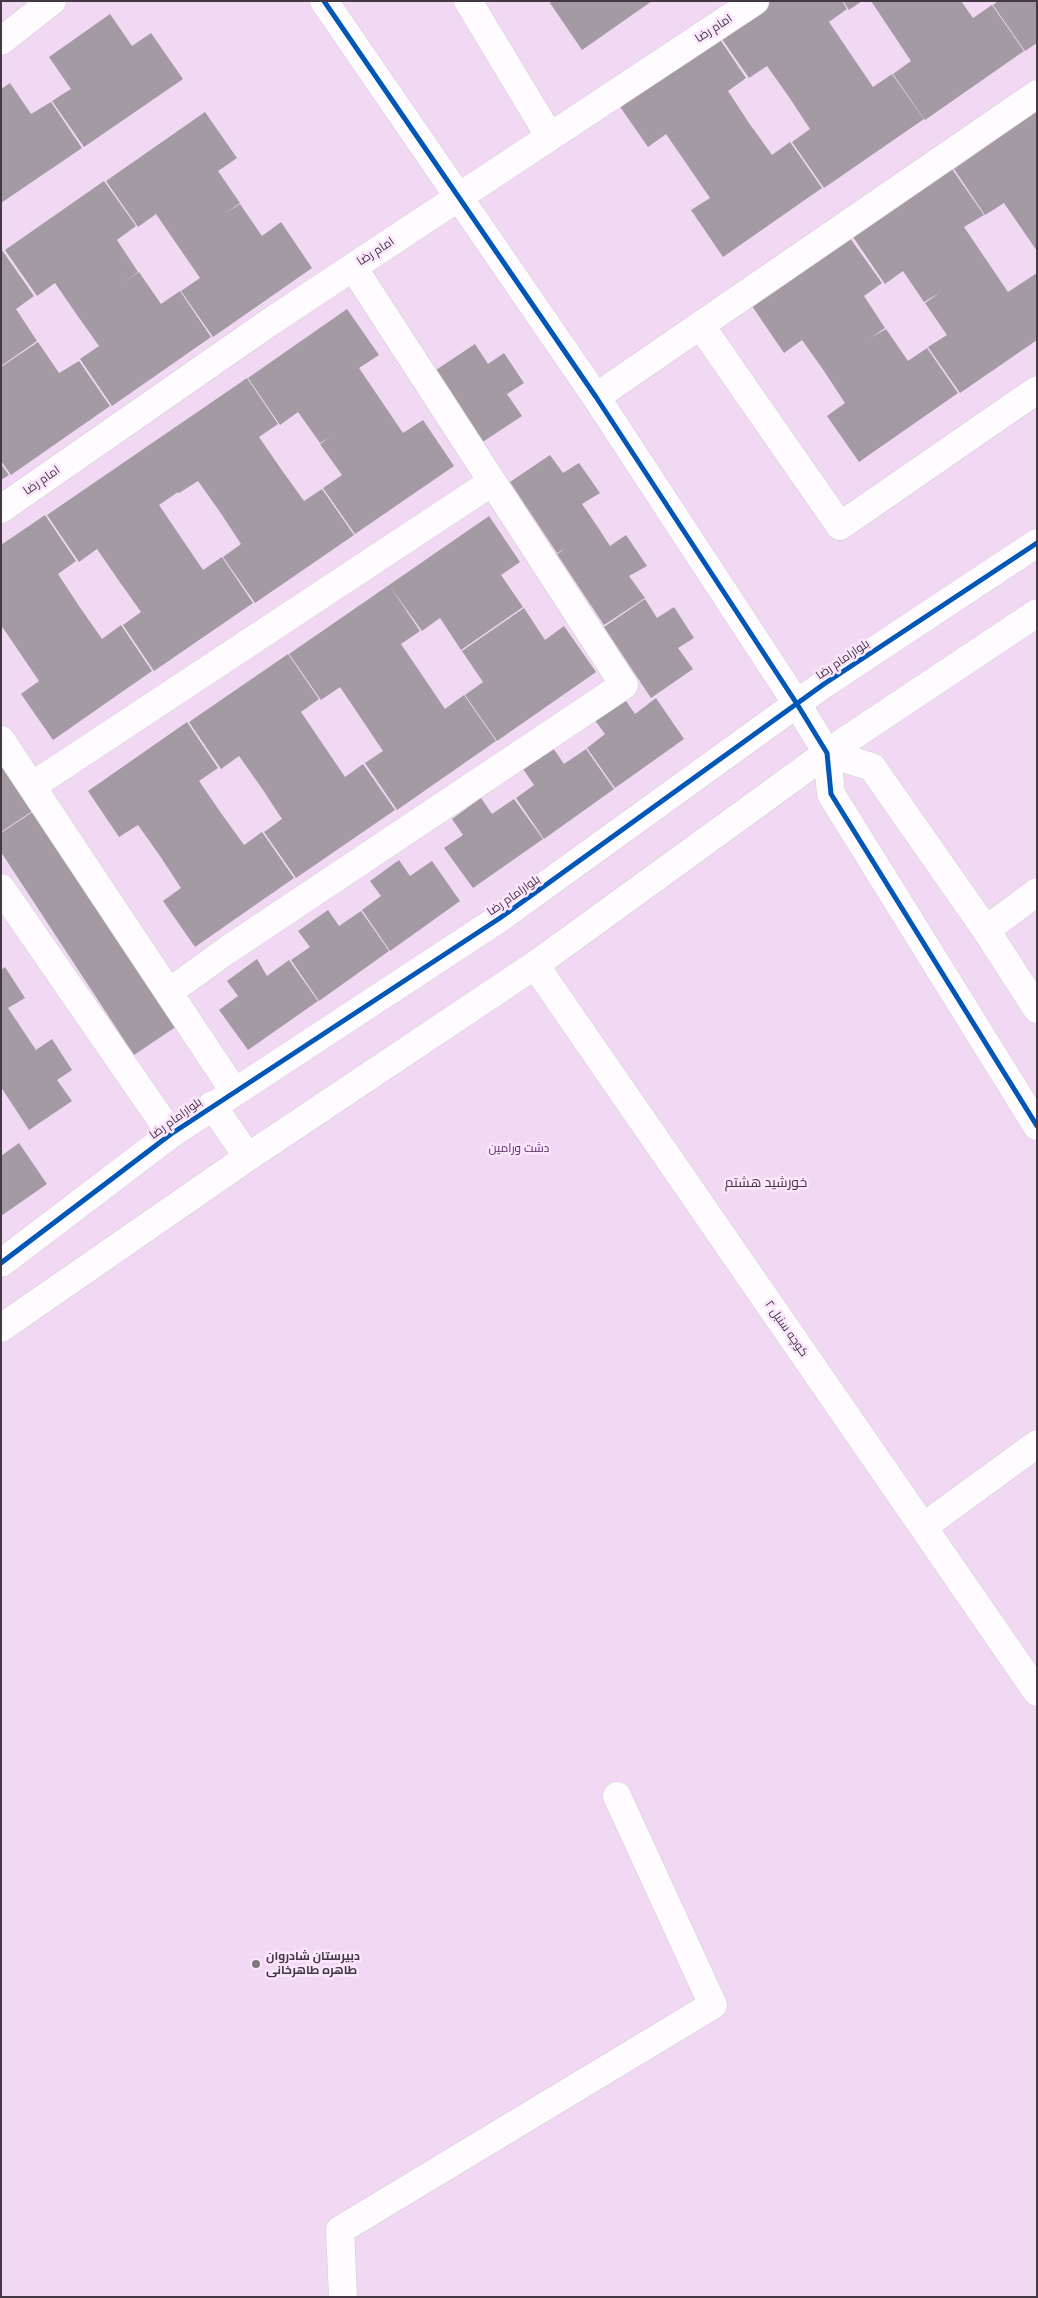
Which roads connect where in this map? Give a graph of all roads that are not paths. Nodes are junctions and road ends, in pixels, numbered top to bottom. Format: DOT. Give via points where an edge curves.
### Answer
graph roads {
  1 [pos="52,1"];
  2 [pos="324,1"];
  3 [pos="468,1"];
  4 [pos="755,1"];
  5 [pos="1,41"];
  6 [pos="1037,94"];
  7 [pos="550,137"];
  8 [pos="458,198"];
  9 [pos="353,267"];
  10 [pos="701,326"];
  11 [pos="1037,390"];
  12 [pos="596,397"];
  13 [pos="492,482"];
  14 [pos="1,509"];
  15 [pos="1037,543"];
  16 [pos="1037,612"];
  17 [pos="797,704"];
  18 [pos="1,740"];
  19 [pos="827,753"];
  20 [pos="32,786"];
  21 [pos="1,888"];
  22 [pos="1037,892"];
  23 [pos="986,930"];
  24 [pos="534,965"];
  25 [pos="169,992"];
  26 [pos="1037,1008"];
  27 [pos="223,1098"];
  28 [pos="1037,1126"];
  29 [pos="171,1134"];
  30 [pos="248,1157"];
  31 [pos="1,1263"];
  32 [pos="1,1328"];
  33 [pos="1037,1444"];
  34 [pos="922,1527"];
  35 [pos="1037,1692"];
  36 [pos="617,1796"];
  37 [pos="344,2297"];
  1 -- 5 [label="street"];
  2 -- 8 [label="street"];
  3 -- 7 [label="street"];
  4 -- 7 [label="street, امام رضا"];
  6 -- 10 [label="street"];
  7 -- 8 [label="street, امام رضا"];
  8 -- 9 [label="street, امام رضا"];
  8 -- 12 [label="street"];
  9 -- 13 [label="street"];
  9 -- 14 [label="street, امام رضا"];
  10 -- 11 [label="street" via="840,526"];
  10 -- 12 [label="street"];
  12 -- 17 [label="street"];
  13 -- 20 [label="street"];
  13 -- 25 [label="street" via="624,685"];
  15 -- 17 [label="street, بلوارامام رضا"];
  16 -- 19 [label="street"];
  17 -- 19 [label="street"];
  17 -- 27 [label="street, بلوارامام رضا" via="500,918"];
  18 -- 20 [label="street"];
  19 -- 23 [label="street" via="872,767"];
  19 -- 24 [label="street"];
  19 -- 28 [label="street" via="831,794"];
  20 -- 25 [label="street"];
  21 -- 29 [label="street"];
  22 -- 23 [label="street"];
  23 -- 26 [label="street"];
  24 -- 30 [label="street"];
  24 -- 34 [label="street, کوچه سنبل ۲"];
  25 -- 27 [label="street"];
  27 -- 29 [label="street, بلوارامام رضا"];
  27 -- 30 [label="street"];
  29 -- 31 [label="street, بلوارامام رضا"];
  30 -- 32 [label="street"];
  33 -- 34 [label="street"];
  34 -- 35 [label="street, کوچه سنبل ۲"];
  36 -- 37 [label="street" via="713,2005 340,2230"];
}
